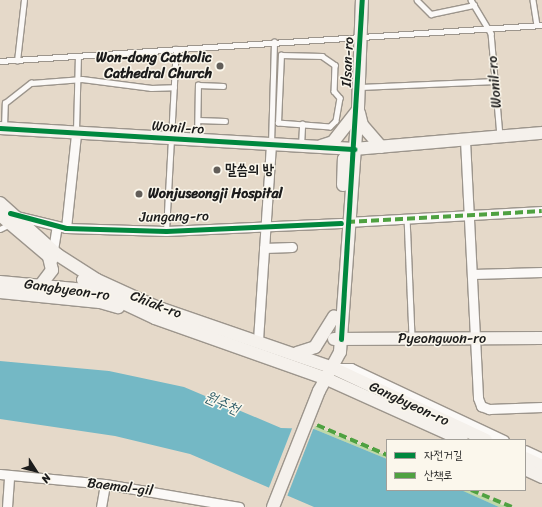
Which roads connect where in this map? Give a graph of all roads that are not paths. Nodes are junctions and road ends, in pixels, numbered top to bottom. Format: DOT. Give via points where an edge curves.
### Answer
graph roads {
  1 [pos="24,0"];
  2 [pos="362,0"];
  3 [pos="417,0"];
  4 [pos="471,0"];
  5 [pos="533,0"];
  6 [pos="474,5"];
  7 [pos="540,24"];
  8 [pos="487,28"];
  9 [pos="362,36"];
  10 [pos="274,42"];
  11 [pos="176,50"];
  12 [pos="78,57"];
  13 [pos="0,61"];
  14 [pos="16,61"];
  15 [pos="77,80"];
  16 [pos="496,80"];
  17 [pos="223,86"];
  18 [pos="174,87"];
  19 [pos="359,87"];
  20 [pos="358,108"];
  21 [pos="198,120"];
  22 [pos="225,121"];
  23 [pos="302,124"];
  24 [pos="2,128"];
  25 [pos="542,133"];
  26 [pos="76,135"];
  27 [pos="500,137"];
  28 [pos="171,140"];
  29 [pos="465,140"];
  30 [pos="197,141"];
  31 [pos="271,146"];
  32 [pos="381,146"];
  33 [pos="300,147"];
  34 [pos="317,148"];
  35 [pos="354,148"];
  36 [pos="0,203"];
  37 [pos="542,211"];
  38 [pos="470,213"];
  39 [pos="407,217"];
  40 [pos="4,221"];
  41 [pos="344,223"];
  42 [pos="267,225"];
  43 [pos="61,227"];
  44 [pos="166,231"];
  45 [pos="264,248"];
  46 [pos="292,248"];
  47 [pos="51,254"];
  48 [pos="542,272"];
  49 [pos="473,274"];
  50 [pos="0,282"];
  51 [pos="40,286"];
  52 [pos="0,292"];
  53 [pos="100,292"];
  54 [pos="156,313"];
  55 [pos="334,317"];
  56 [pos="542,338"];
  57 [pos="338,339"];
  58 [pos="412,339"];
  59 [pos="258,340"];
  60 [pos="476,340"];
  61 [pos="297,353"];
  62 [pos="329,366"];
  63 [pos="323,378"];
  64 [pos="542,407"];
  65 [pos="460,439"];
  66 [pos="484,439"];
  67 [pos="502,439"];
  68 [pos="526,450"];
  69 [pos="526,458"];
  70 [pos="542,458"];
  71 [pos="542,466"];
  72 [pos="526,469"];
  73 [pos="4,474"];
  74 [pos="542,477"];
  75 [pos="105,484"];
  76 [pos="7,507"];
  77 [pos="101,507"];
  78 [pos="239,507"];
  79 [pos="273,507"];
  1 -- 14 [label="lane"];
  2 -- 9 [label="street, Ilsan-ro"];
  3 -- 6 [label="lane" via="431,14"];
  4 -- 6 [label="lane"];
  5 -- 7 [label="lane"];
  6 -- 8 [label="lane"];
  7 -- 8 [label="lane, Ilsan-ro"];
  8 -- 9 [label="lane, Ilsan-ro"];
  8 -- 16 [label="lane, Wonil-ro" via="491,33"];
  9 -- 10 [label="lane"];
  9 -- 19 [label="street, Ilsan-ro"];
  10 -- 11 [label="lane"];
  10 -- 31 [label="lane"];
  11 -- 12 [label="lane"];
  11 -- 18 [label="lane"];
  12 -- 14 [label="lane"];
  12 -- 15 [label="lane"];
  13 -- 14 [label="lane"];
  15 -- 18 [label="lane" via="151,88"];
  15 -- 24 [label="lane" via="31,83 5,104"];
  15 -- 26 [label="lane"];
  16 -- 19 [label="lane, Ilsan-ro"];
  16 -- 27 [label="lane, Wonil-ro"];
  17 -- 21 [label="lane" via="198,85"];
  18 -- 28 [label="lane"];
  19 -- 20 [label="street, Ilsan-ro"];
  20 -- 32 [label="street" via="362,125"];
  20 -- 34 [label="street" via="333,142"];
  20 -- 35 [label="street, Ilsan-ro"];
  21 -- 22 [label="lane"];
  21 -- 30 [label="lane"];
  23 -- 23 [label="lane" via="278,123 281,55 322,56 335,65 334,91 340,98 336,121 330,127"];
  23 -- 33 [label="lane"];
  24 -- 26 [label="street, Wonil-ro"];
  25 -- 27 [label="street, Wonil-ro"];
  26 -- 28 [label="street, Wonil-ro"];
  26 -- 43 [label="street"];
  27 -- 29 [label="street, Wonil-ro"];
  28 -- 30 [label="street, Wonil-ro"];
  28 -- 44 [label="lane"];
  29 -- 32 [label="street, Wonil-ro"];
  29 -- 38 [label="street"];
  30 -- 31 [label="street, Wonil-ro"];
  31 -- 33 [label="street, Wonil-ro"];
  31 -- 42 [label="street"];
  32 -- 35 [label="street, Wonil-ro"];
  33 -- 34 [label="street, Wonil-ro"];
  34 -- 35 [label="street, Wonil-ro"];
  35 -- 41 [label="street, Ilsan-ro"];
  36 -- 40 [label="street, Chiak-ro"];
  37 -- 38 [label="street, Jungang-ro"];
  38 -- 39 [label="street, Jungang-ro"];
  38 -- 49 [label="street"];
  39 -- 41 [label="street, Jungang-ro"];
  39 -- 58 [label="lane"];
  40 -- 43 [label="street, Jungang-ro"];
  40 -- 47 [label="street, Chiak-ro"];
  41 -- 42 [label="street, Jungang-ro"];
  41 -- 55 [label="street"];
  41 -- 57 [label="street"];
  42 -- 44 [label="street, Jungang-ro"];
  42 -- 45 [label="street"];
  43 -- 44 [label="street, Jungang-ro"];
  43 -- 47 [label="street"];
  45 -- 46 [label="street"];
  45 -- 59 [label="street"];
  47 -- 51 [label="street" via="52,270"];
  47 -- 53 [label="street, Chiak-ro"];
  47 -- 54 [label="street, Chiak-ro"];
  48 -- 49 [label="street"];
  49 -- 60 [label="street"];
  50 -- 51 [label="street, Gangbyeon-ro"];
  51 -- 53 [label="street, Gangbyeon-ro"];
  52 -- 54 [label="street, Gangbyeon-ro" via="100,302"];
  53 -- 54 [label="street, Chiak-ro"];
  54 -- 59 [label="street, Chiak-ro"];
  54 -- 63 [label="street, Chiak-ro"];
  55 -- 57 [label="street"];
  55 -- 61 [label="street" via="316,346"];
  56 -- 60 [label="street, Pyeongwon-ro"];
  57 -- 58 [label="street, Pyeongwon-ro"];
  57 -- 62 [label="street"];
  58 -- 60 [label="street, Pyeongwon-ro"];
  59 -- 61 [label="street, Chiak-ro"];
  60 -- 64 [label="street" via="481,406"];
  61 -- 62 [label="street, Chiak-ro"];
  62 -- 63 [label="street"];
  62 -- 66 [label="street, Gangbyeon-ro"];
  62 -- 67 [label="street" via="351,368"];
  63 -- 65 [label="street, Gangbyeon-ro"];
  63 -- 79 [label="street"];
  68 -- 70 [label="street"];
  69 -- 71 [label="street"];
  72 -- 74 [label="street"];
  73 -- 75 [label="street, Baemal-gil"];
  73 -- 76 [label="street"];
  75 -- 77 [label="street"];
  75 -- 78 [label="street, Baemal-gil"];
}
